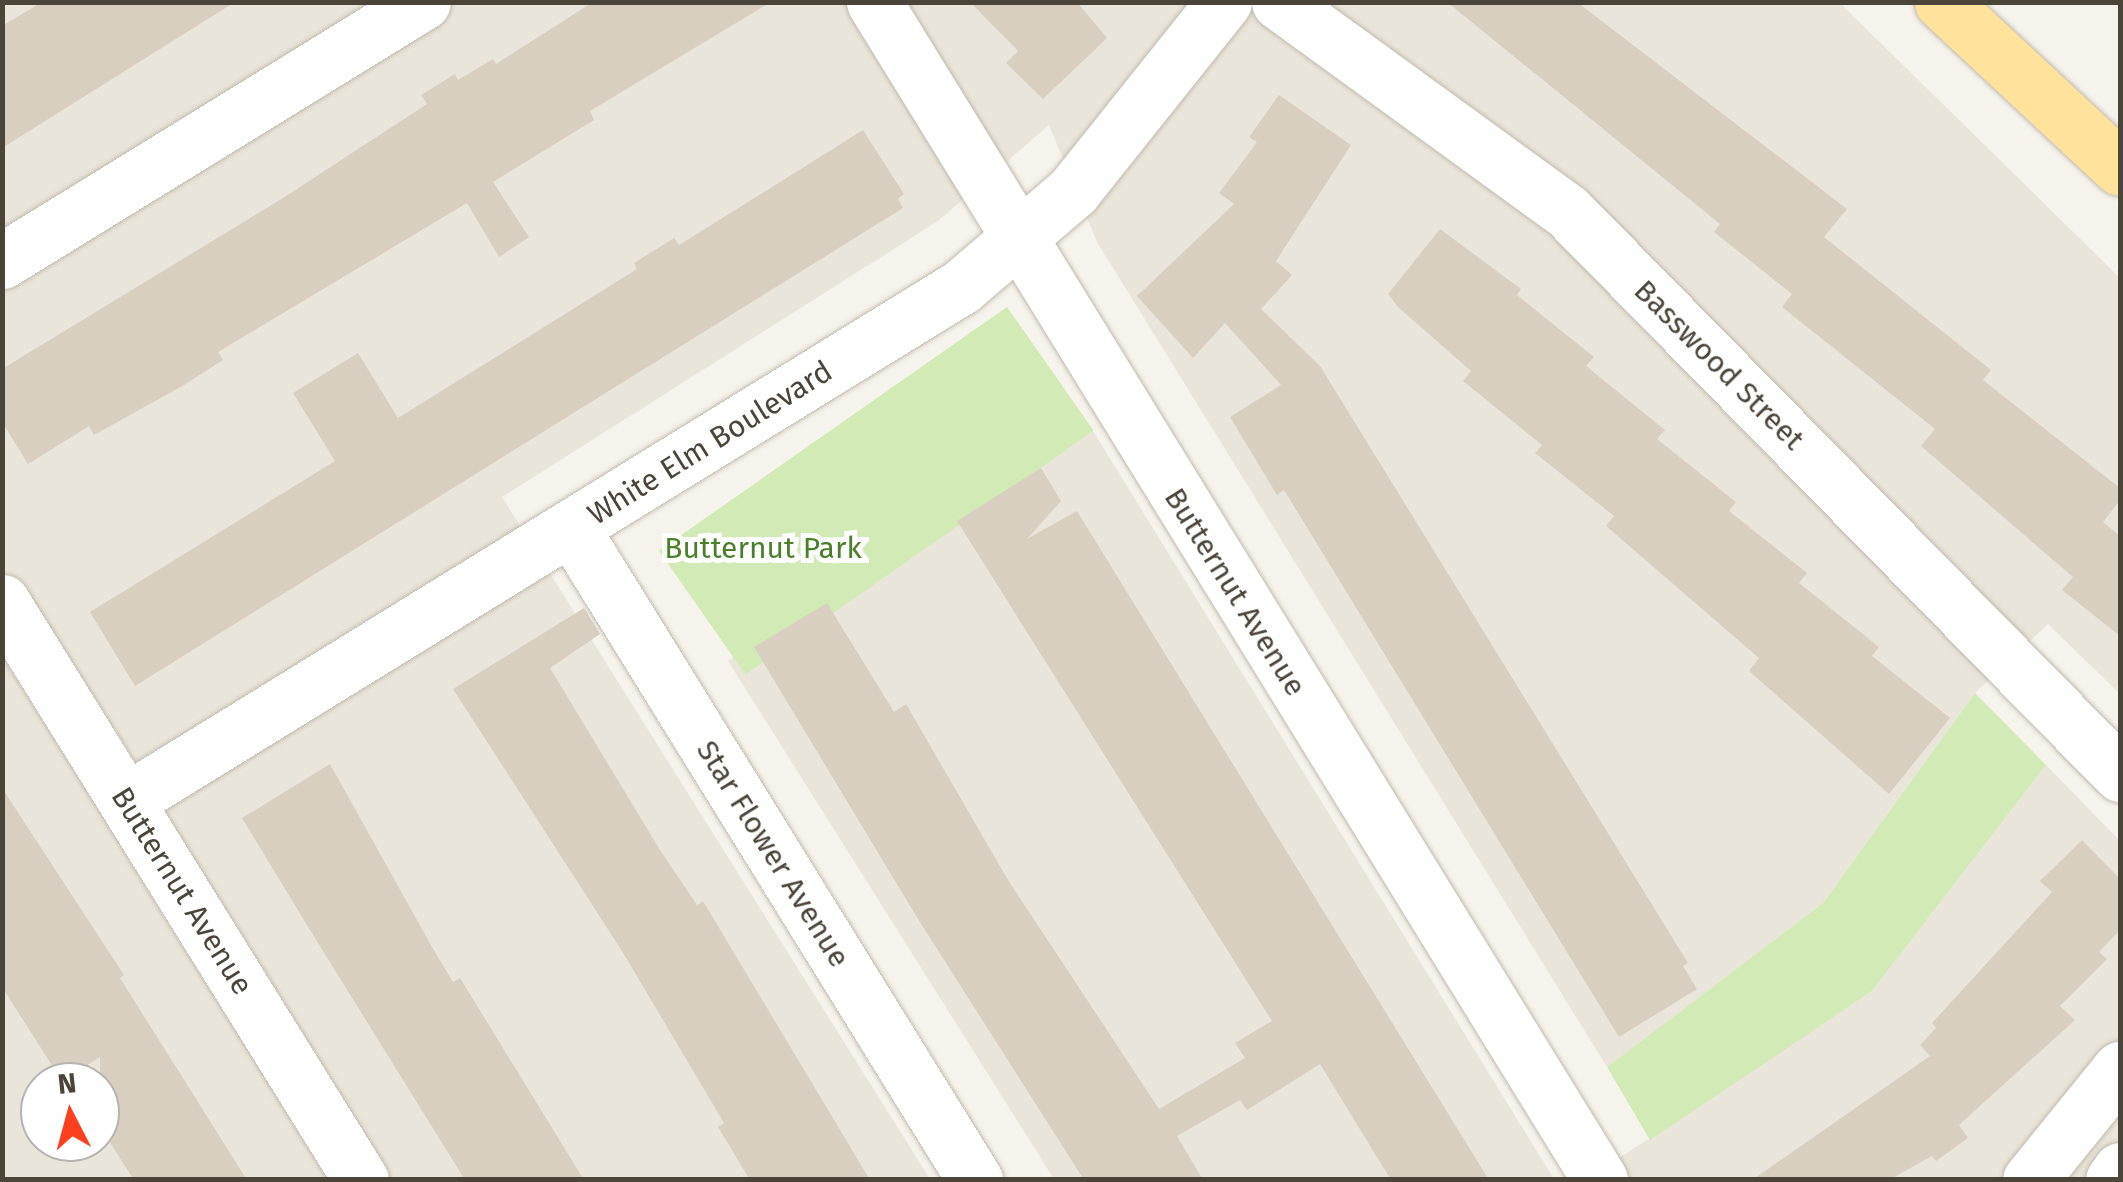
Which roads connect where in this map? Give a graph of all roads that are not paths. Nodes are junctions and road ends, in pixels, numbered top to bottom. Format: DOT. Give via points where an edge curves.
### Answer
graph roads {
  1 [pos="423,2"];
  2 [pos="874,2"];
  3 [pos="1224,2"];
  4 [pos="1278,2"];
  5 [pos="1942,2"];
  6 [pos="2120,168"];
  7 [pos="1018,242"];
  8 [pos="2,261"];
  9 [pos="572,529"];
  10 [pos="2,602"];
  11 [pos="2120,774"];
  12 [pos="126,801"];
  13 [pos="2120,1069"];
  14 [pos="2120,1170"];
  15 [pos="362,1180"];
  16 [pos="975,1180"];
  17 [pos="1600,1180"];
  18 [pos="2030,1180"];
  19 [pos="2113,1180"];
  1 -- 8 [label="street"];
  2 -- 7 [label="street, Butternut Avenue"];
  3 -- 7 [label="street, White Elm Boulevard" via="1113,146"];
  4 -- 11 [label="street, Basswood Street" via="1568,212"];
  5 -- 6 [label="main road"];
  7 -- 9 [label="street, White Elm Boulevard" via="961,288"];
  7 -- 17 [label="street, Butternut Avenue"];
  9 -- 12 [label="street, White Elm Boulevard"];
  9 -- 16 [label="street, Star Flower Avenue"];
  10 -- 12 [label="street, Butternut Avenue"];
  12 -- 15 [label="street, Butternut Avenue"];
  13 -- 18 [label="street"];
  14 -- 19 [label="street"];
}
